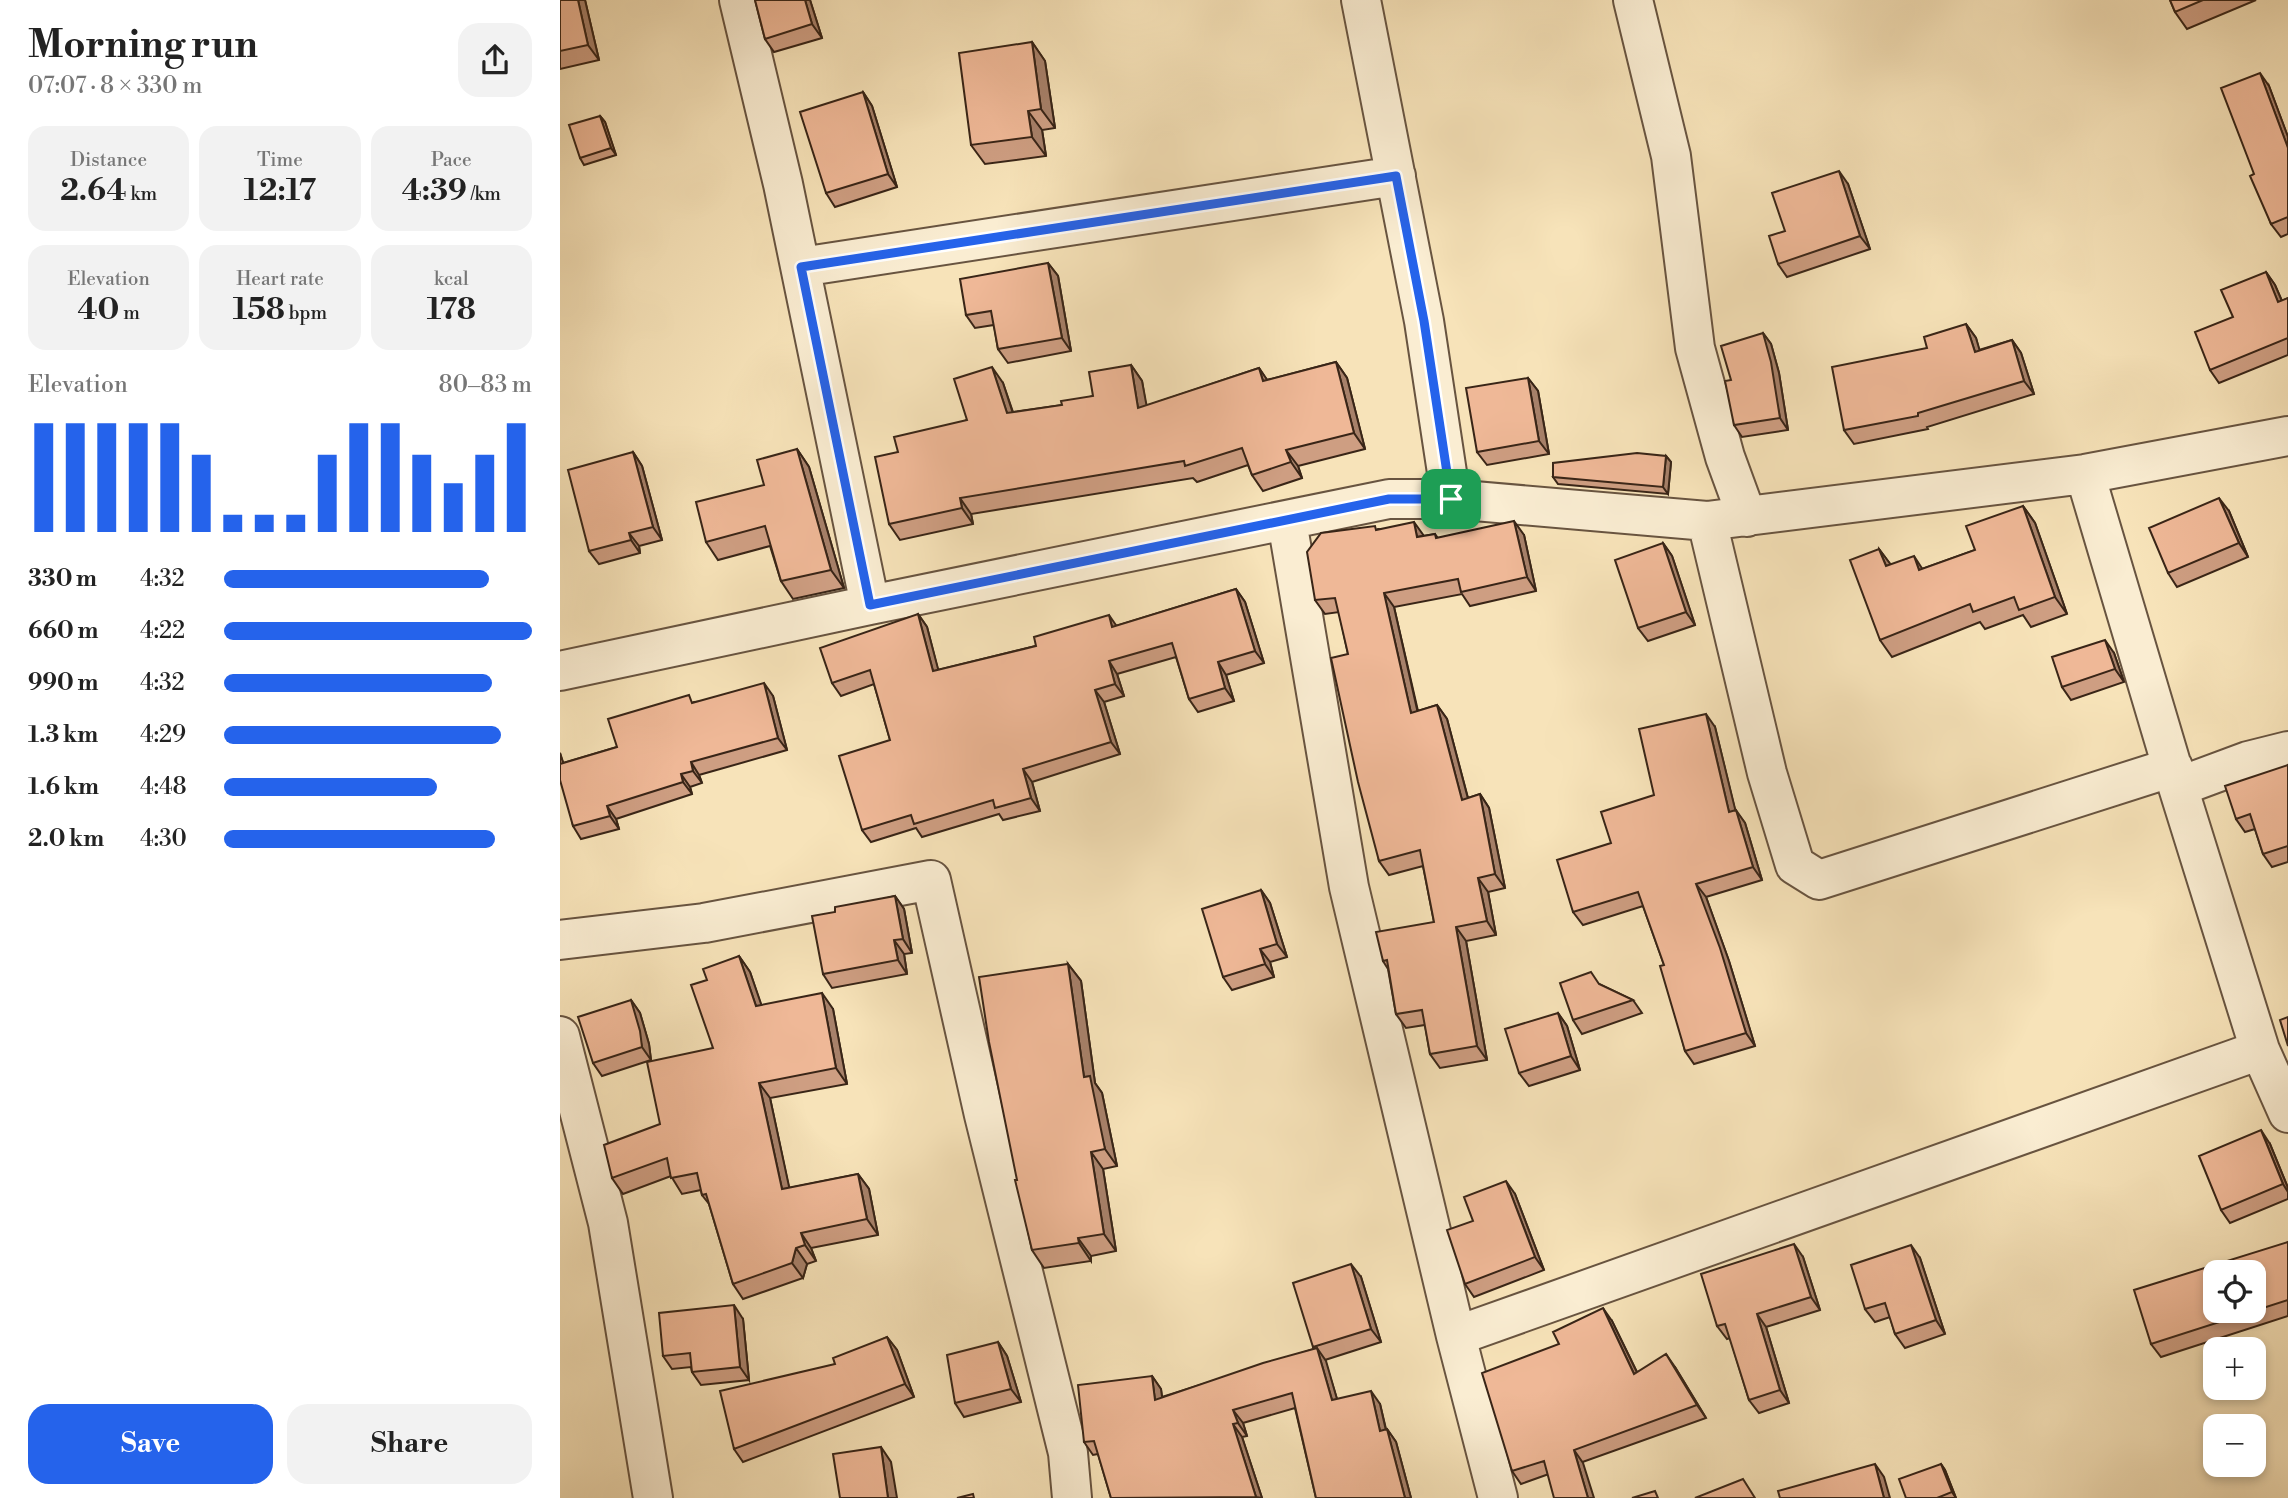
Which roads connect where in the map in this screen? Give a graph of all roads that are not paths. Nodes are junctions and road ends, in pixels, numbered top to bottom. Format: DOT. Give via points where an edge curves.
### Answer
graph roads {
  1 [pos="739,0"];
  2 [pos="1361,0"];
  3 [pos="1633,0"];
  4 [pos="1396,176"];
  5 [pos="801,267"];
  6 [pos="2288,436"];
  7 [pos="2085,474"];
  8 [pos="1451,499"];
  9 [pos="1747,517"];
  10 [pos="1287,521"];
  11 [pos="1707,521"];
  12 [pos="870,605"];
  13 [pos="560,671"];
  14 [pos="2288,751"];
  15 [pos="2175,777"];
  16 [pos="560,940"];
  17 [pos="560,1036"];
  18 [pos="2260,1049"];
  19 [pos="2288,1113"];
  20 [pos="1456,1336"];
  21 [pos="653,1498"];
  22 [pos="1072,1498"];
  23 [pos="1497,1498"];
  1 -- 5 [label="street"];
  2 -- 4 [label="street"];
  3 -- 9 [label="street" via="1671,156 1695,348"];
  4 -- 5 [label="street"];
  4 -- 8 [label="street"];
  5 -- 12 [label="street"];
  6 -- 7 [label="street"];
  7 -- 9 [label="street"];
  7 -- 15 [label="street"];
  8 -- 10 [label="street" via="1389,499"];
  8 -- 11 [label="street"];
  9 -- 11 [label="street"];
  10 -- 12 [label="street"];
  10 -- 20 [label="street" via="1349,887"];
  11 -- 15 [label="street" via="1767,773 1795,865 1819,880"];
  12 -- 13 [label="street"];
  14 -- 15 [label="street"];
  15 -- 18 [label="street"];
  16 -- 22 [label="street" via="704,923 931,880 1068,1453"];
  17 -- 21 [label="street" via="608,1223"];
  18 -- 19 [label="street"];
  18 -- 20 [label="street"];
  20 -- 23 [label="street"];
}
